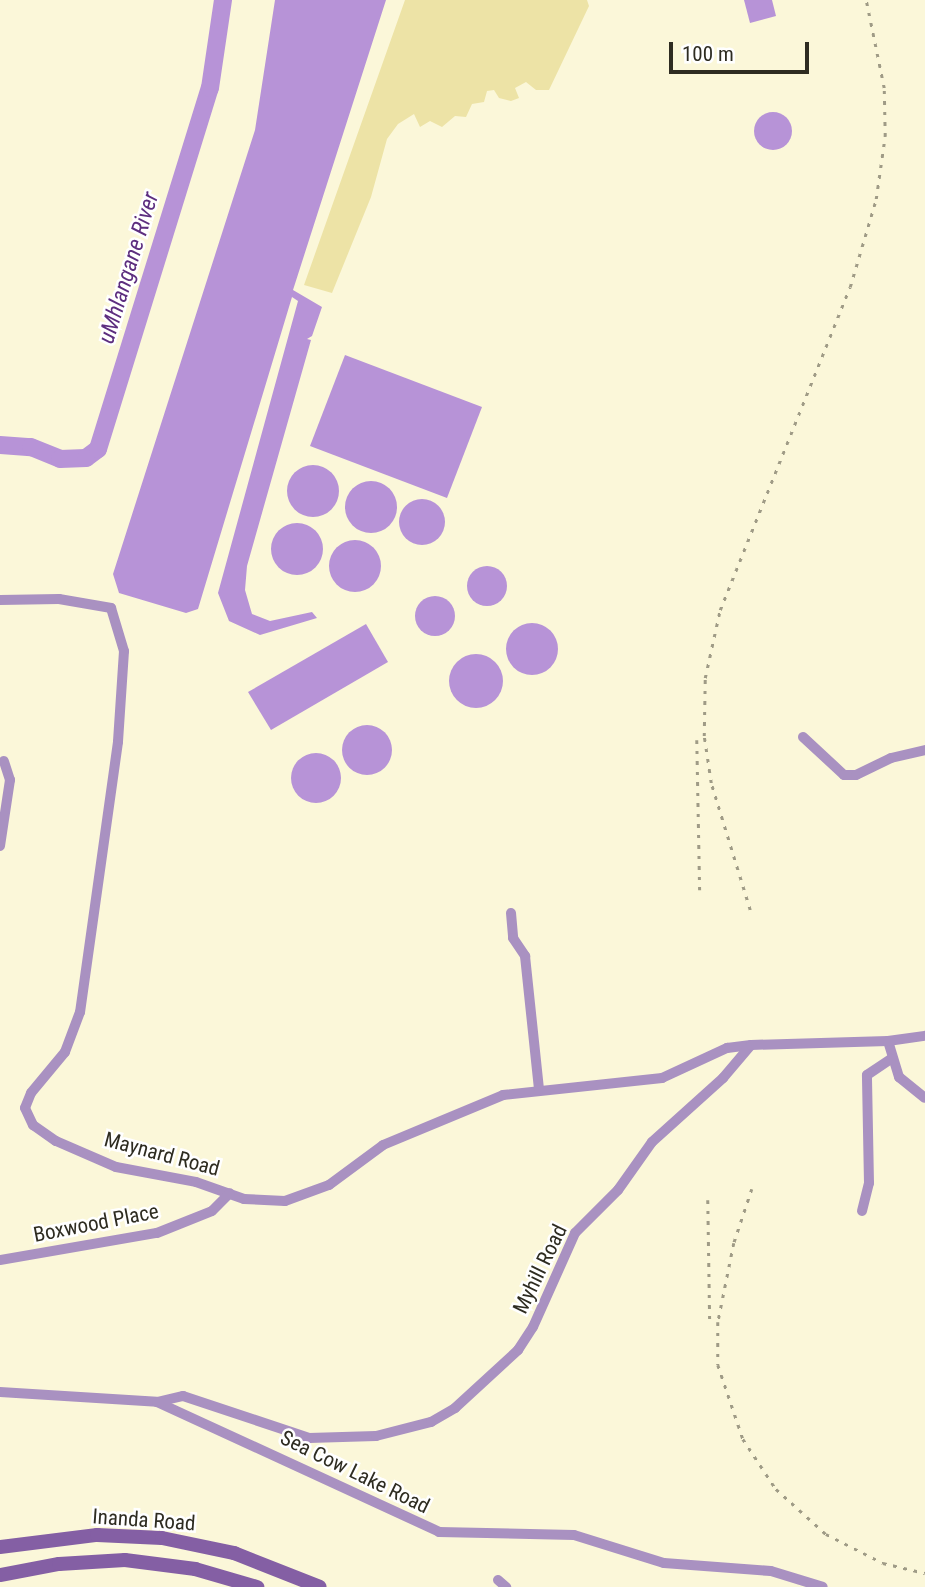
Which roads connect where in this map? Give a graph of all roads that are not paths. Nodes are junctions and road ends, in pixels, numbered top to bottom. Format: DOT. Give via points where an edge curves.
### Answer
graph roads {
  1 [pos="0,600"];
  2 [pos="803,737"];
  3 [pos="925,750"];
  4 [pos="4,761"];
  5 [pos="0,846"];
  6 [pos="510,913"];
  7 [pos="925,1036"];
  8 [pos="888,1041"];
  9 [pos="751,1045"];
  10 [pos="891,1059"];
  11 [pos="539,1089"];
  12 [pos="925,1098"];
  13 [pos="230,1193"];
  14 [pos="862,1211"];
  15 [pos="0,1260"];
  16 [pos="0,1392"];
  17 [pos="157,1402"];
  18 [pos="0,1547"];
  19 [pos="0,1575"];
  20 [pos="257,1587"];
  21 [pos="320,1587"];
  22 [pos="823,1587"];
  1 -- 13 [label="street, Maynard Road" via="59,599 111,608 126,670 84,989 69,1044 31,1093 26,1115 57,1141 116,1167"];
  2 -- 3 [label="street" via="844,775 856,775 891,758"];
  4 -- 5 [label="street" via="10,780"];
  6 -- 11 [label="street" via="513,938 525,956"];
  7 -- 8 [label="street"];
  8 -- 9 [label="street"];
  8 -- 10 [label="street"];
  9 -- 11 [label="street, Maynard Road" via="727,1048 662,1078"];
  9 -- 17 [label="street, Myhill Road" via="723,1078 652,1142 618,1190 575,1233 518,1350 444,1415 388,1434 324,1439 295,1435 183,1396"];
  10 -- 12 [label="street" via="899,1077"];
  10 -- 14 [label="street" via="867,1075 869,1183"];
  11 -- 13 [label="street, Maynard Road" via="503,1095 445,1116 383,1145 311,1194 264,1201"];
  13 -- 15 [label="street, Boxwood Place" via="212,1211 157,1233"];
  16 -- 17 [label="street, Sea Cow Lake Road"];
  17 -- 22 [label="street, Sea Cow Lake Road" via="425,1528 463,1535 574,1535 664,1563 771,1571"];
  18 -- 21 [label="main road, Inanda Road" via="96,1535 162,1538 234,1553"];
  19 -- 20 [label="main road, Inanda Road" via="59,1564 125,1560 195,1569"];
}
